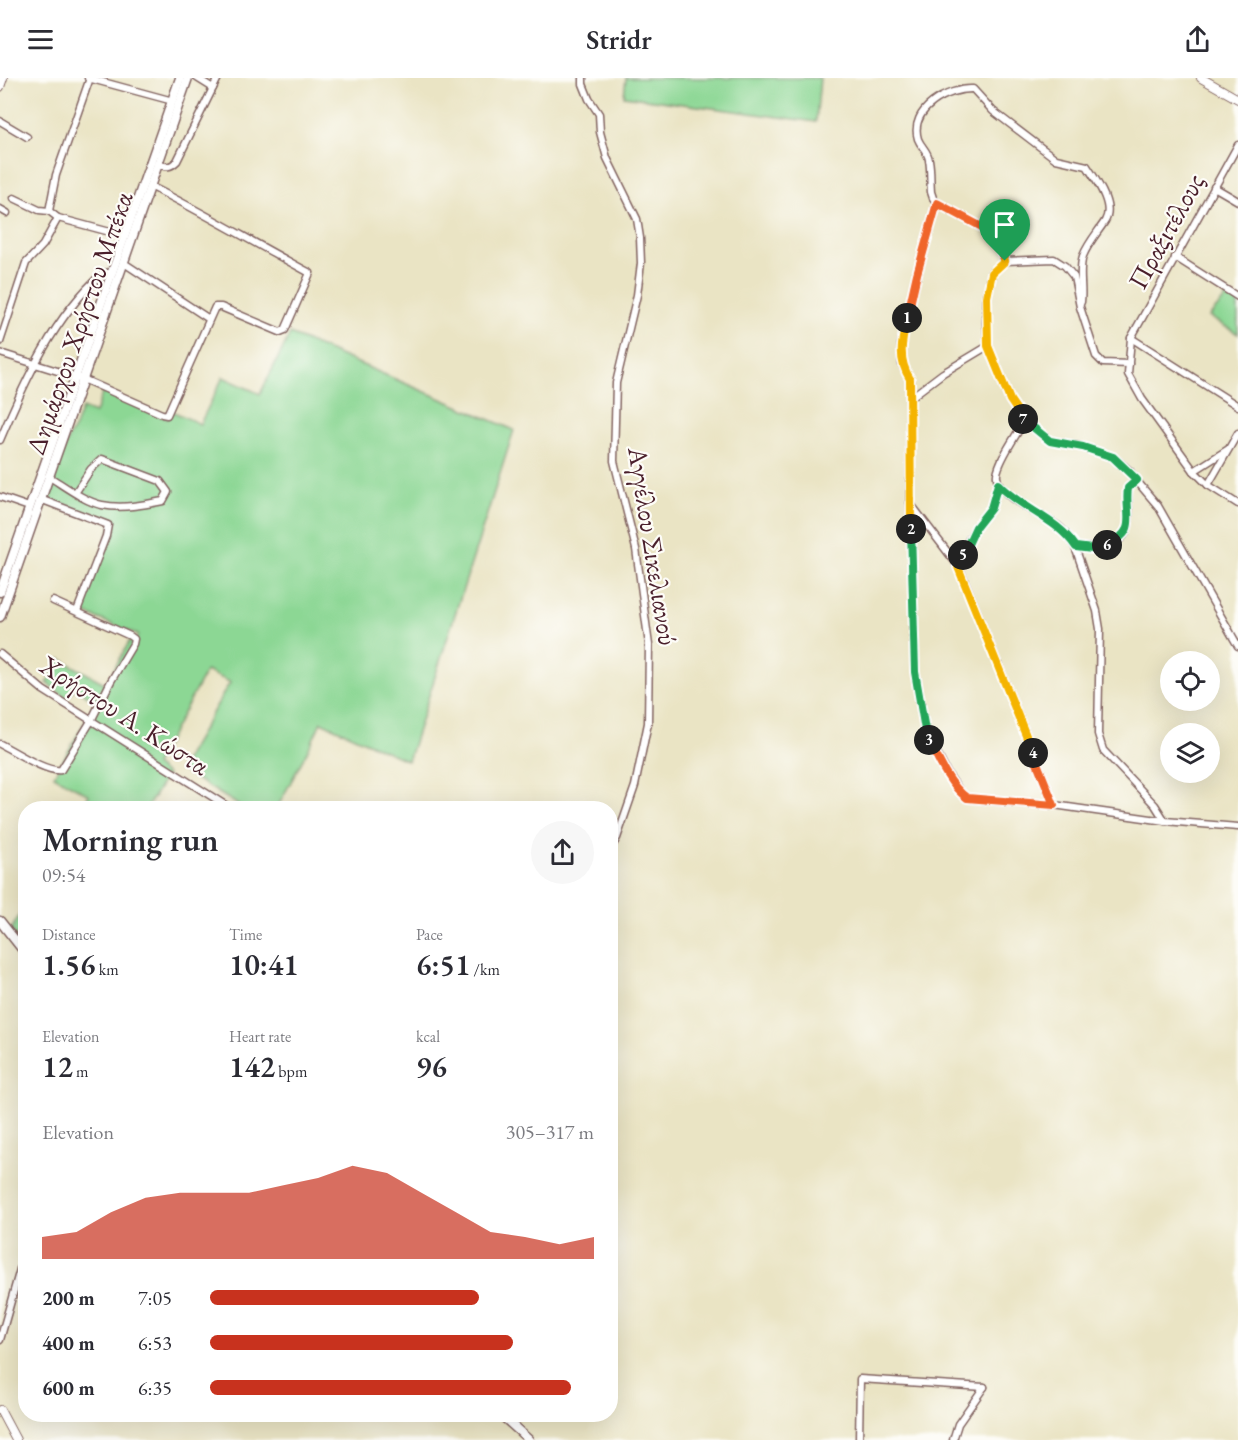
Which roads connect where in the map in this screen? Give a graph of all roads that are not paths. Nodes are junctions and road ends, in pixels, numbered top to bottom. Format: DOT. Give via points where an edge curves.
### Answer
graph roads {
  1 [pos="3,78"];
  2 [pos="89,78"];
  3 [pos="180,78"];
  4 [pos="188,78"];
  5 [pos="197,78"];
  6 [pos="218,78"];
  7 [pos="583,78"];
  8 [pos="1201,78"];
  9 [pos="0,87"];
  10 [pos="213,88"];
  11 [pos="1238,99"];
  12 [pos="175,101"];
  13 [pos="0,121"];
  14 [pos="27,137"];
  15 [pos="1238,145"];
  16 [pos="157,164"];
  17 [pos="150,186"];
  18 [pos="1214,187"];
  19 [pos="14,198"];
  20 [pos="1238,201"];
  21 [pos="937,203"];
  22 [pos="0,209"];
  23 [pos="49,211"];
  24 [pos="7,213"];
  25 [pos="58,218"];
  26 [pos="125,236"];
  27 [pos="1175,257"];
  28 [pos="1005,261"];
  29 [pos="124,262"];
  30 [pos="112,273"];
  31 [pos="1238,297"];
  32 [pos="1080,307"];
  33 [pos="209,319"];
  34 [pos="1131,338"];
  35 [pos="0,342"];
  36 [pos="988,346"];
  37 [pos="0,353"];
  38 [pos="35,364"];
  39 [pos="1129,364"];
  40 [pos="80,378"];
  41 [pos="910,398"];
  42 [pos="1238,406"];
  43 [pos="1024,421"];
  44 [pos="1238,433"];
  45 [pos="0,441"];
  46 [pos="1228,450"];
  47 [pos="1194,471"];
  48 [pos="48,476"];
  49 [pos="1137,480"];
  50 [pos="998,484"];
  51 [pos="1208,486"];
  52 [pos="75,493"];
  53 [pos="0,497"];
  54 [pos="40,499"];
  55 [pos="910,503"];
  56 [pos="1238,504"];
  57 [pos="29,507"];
  58 [pos="1076,547"];
  59 [pos="958,567"];
  60 [pos="0,592"];
  61 [pos="53,601"];
  62 [pos="77,611"];
  63 [pos="0,617"];
  64 [pos="1238,646"];
  65 [pos="0,654"];
  66 [pos="91,721"];
  67 [pos="0,744"];
  68 [pos="219,801"];
  69 [pos="1054,805"];
  70 [pos="1165,821"];
  71 [pos="1238,827"];
  72 [pos="618,834"];
  73 [pos="0,921"];
  74 [pos="18,944"];
  75 [pos="18,1277"];
  76 [pos="0,1341"];
  77 [pos="0,1410"];
  78 [pos="509,1422"];
  79 [pos="16,1440"];
  80 [pos="529,1440"];
  81 [pos="859,1440"];
  82 [pos="953,1440"];
  1 -- 9 [label="street"];
  2 -- 12 [label="street"];
  2 -- 23 [label="street" via="56,175"];
  3 -- 12 [label="main road, Δημάρχου Χρήστου Μπέκα"];
  4 -- 12 [label="main road, Δημάρχου Χρήστου Μπέκα"];
  5 -- 10 [label="street"];
  6 -- 10 [label="street"];
  7 -- 72 [label="street, Αγγέλου Σικελιανού" via="589,99 599,114 607,158 637,219 640,238 637,295 616,383 614,461 636,549 649,645 648,723 635,786"];
  8 -- 11 [label="street"];
  10 -- 16 [label="street" via="177,161 167,167"];
  12 -- 16 [label="main road, Δημάρχου Χρήστου Μπέκα"];
  12 -- 26 [label="main road, Δημάρχου Χρήστου Μπέκα"];
  13 -- 14 [label="street"];
  15 -- 18 [label="street, Πραξιτέλους"];
  16 -- 17 [label="main road, Δημάρχου Χρήστου Μπέκα"];
  17 -- 29 [label="main road, Δημάρχου Χρήστου Μπέκα"];
  17 -- 33 [label="street" via="310,273 283,332 221,307 214,309"];
  18 -- 20 [label="street"];
  18 -- 27 [label="street, Πραξιτέλους"];
  19 -- 23 [label="street"];
  21 -- 28 [label="street" via="993,233"];
  21 -- 32 [label="street" via="933,198 928,154 917,137 918,124 937,98 973,89 993,111 1056,159 1087,166 1097,182 1108,206 1107,218 1084,255"];
  21 -- 41 [label="street" via="901,344 902,364 910,379"];
  22 -- 24 [label="street"];
  23 -- 25 [label="street"];
  25 -- 26 [label="street"];
  25 -- 35 [label="street" via="43,245 26,263"];
  26 -- 30 [label="main road, Δημάρχου Χρήστου Μπέκα"];
  27 -- 31 [label="street"];
  27 -- 34 [label="street, Πραξιτέλους"];
  28 -- 32 [label="street" via="1054,259 1074,277"];
  28 -- 36 [label="street" via="992,273 987,297"];
  29 -- 33 [label="street"];
  29 -- 40 [label="main road, Δημάρχου Χρήστου Μπέκα"];
  30 -- 38 [label="street" via="103,273 81,297"];
  30 -- 40 [label="main road, Δημάρχου Χρήστου Μπέκα"];
  32 -- 39 [label="street" via="1096,356 1103,363"];
  33 -- 40 [label="street" via="167,415"];
  34 -- 39 [label="street"];
  34 -- 42 [label="street"];
  36 -- 41 [label="street"];
  36 -- 43 [label="street" via="1010,400"];
  37 -- 38 [label="street"];
  38 -- 40 [label="street"];
  38 -- 45 [label="street"];
  39 -- 47 [label="street" via="1128,374 1142,399"];
  40 -- 48 [label="main road, Δημάρχου Χρήστου Μπέκα"];
  40 -- 57 [label="main road, Δημάρχου Χρήστου Μπέκα"];
  41 -- 55 [label="street"];
  43 -- 49 [label="street" via="1050,441 1113,457"];
  43 -- 50 [label="street" via="997,474"];
  44 -- 46 [label="street"];
  46 -- 47 [label="street"];
  46 -- 51 [label="street"];
  47 -- 51 [label="street"];
  48 -- 52 [label="street"];
  48 -- 54 [label="main road, Δημάρχου Χρήστου Μπέκα"];
  49 -- 58 [label="street" via="1128,488 1128,529 1122,538 1092,549"];
  49 -- 64 [label="street" via="1158,506"];
  50 -- 58 [label="street" via="1009,496 1057,525"];
  50 -- 59 [label="street" via="991,508 972,535"];
  51 -- 56 [label="street"];
  52 -- 52 [label="street" via="100,505 122,507 163,501 168,492 160,481 102,459"];
  53 -- 57 [label="street"];
  54 -- 62 [label="street" via="108,525"];
  54 -- 63 [label="main road, Δημάρχου Χρήστου Μπέκα"];
  55 -- 59 [label="street"];
  55 -- 69 [label="street" via="915,672 930,741 947,773 967,798"];
  57 -- 60 [label="main road, Δημάρχου Χρήστου Μπέκα"];
  58 -- 70 [label="street" via="1099,620 1098,734 1102,750 1155,805"];
  59 -- 69 [label="street"];
  61 -- 62 [label="street"];
  62 -- 66 [label="street" via="134,639"];
  65 -- 66 [label="street, Χρήστου Α. Κώστα" via="43,690"];
  66 -- 67 [label="street" via="61,770 38,764"];
  66 -- 68 [label="street, Χρήστου Α. Κώστα"];
  69 -- 70 [label="street"];
  70 -- 71 [label="street"];
  73 -- 74 [label="main road"];
  75 -- 76 [label="street"];
  77 -- 79 [label="street"];
  78 -- 80 [label="main road"];
  81 -- 82 [label="street" via="860,1379 984,1387 958,1424"];
}
